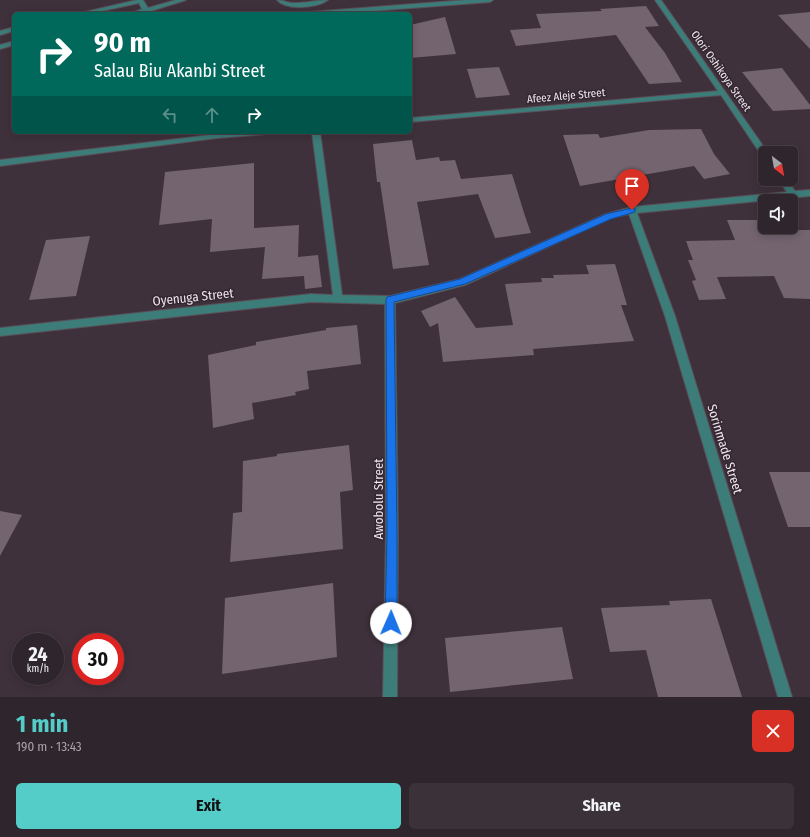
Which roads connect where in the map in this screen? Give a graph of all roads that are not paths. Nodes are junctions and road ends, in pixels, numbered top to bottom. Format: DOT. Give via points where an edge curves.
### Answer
graph roads {
  1 [pos="183,0"];
  2 [pos="280,0"];
  3 [pos="325,0"];
  4 [pos="490,0"];
  5 [pos="658,0"];
  6 [pos="144,1"];
  7 [pos="303,4"];
  8 [pos="89,12"];
  9 [pos="149,12"];
  10 [pos="305,12"];
  11 [pos="335,12"];
  12 [pos="12,30"];
  13 [pos="0,33"];
  14 [pos="12,44"];
  15 [pos="0,47"];
  16 [pos="723,93"];
  17 [pos="412,120"];
  18 [pos="242,134"];
  19 [pos="316,134"];
  20 [pos="759,146"];
  21 [pos="0,163"];
  22 [pos="787,186"];
  23 [pos="810,192"];
  24 [pos="792,194"];
  25 [pos="758,197"];
  26 [pos="632,210"];
  27 [pos="338,299"];
  28 [pos="390,300"];
  29 [pos="0,332"];
  30 [pos="390,697"];
  31 [pos="785,697"];
  1 -- 9 [label="street"];
  2 -- 7 [label="street" via="284,4"];
  3 -- 7 [label="street"];
  4 -- 11 [label="street"];
  5 -- 16 [label="street, Olori Oshikoya Street"];
  6 -- 8 [label="street"];
  6 -- 9 [label="street"];
  7 -- 10 [label="street"];
  12 -- 13 [label="street"];
  14 -- 15 [label="street"];
  16 -- 17 [label="street, Afeez Aleje Street"];
  16 -- 20 [label="street, Olori Oshikoya Street"];
  18 -- 21 [label="street"];
  19 -- 27 [label="street"];
  22 -- 24 [label="street"];
  23 -- 24 [label="street, Oyenuga Street"];
  25 -- 26 [label="street, Oyenuga Street"];
  26 -- 28 [label="street, Oyenuga Street" via="608,216 462,282"];
  26 -- 31 [label="street, Sorinmade Street" via="670,316"];
  27 -- 28 [label="street, Oyenuga Street"];
  27 -- 29 [label="street, Oyenuga Street" via="311,298"];
  28 -- 30 [label="street, Awobolu Street"];
}
